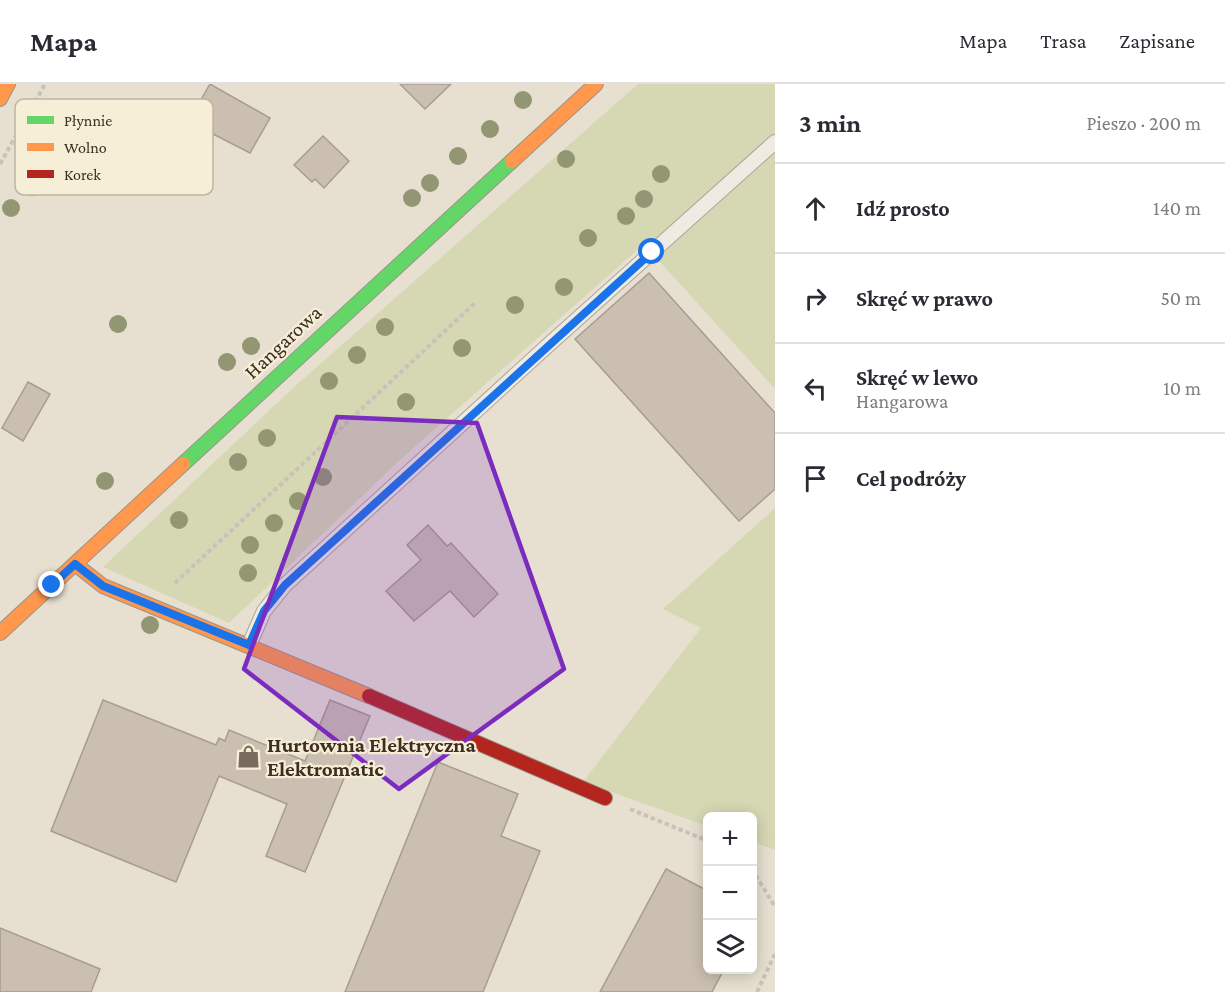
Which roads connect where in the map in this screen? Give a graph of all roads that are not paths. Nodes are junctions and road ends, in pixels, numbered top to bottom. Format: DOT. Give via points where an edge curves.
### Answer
graph roads {
  1 [pos="9,84"];
  2 [pos="596,84"];
  3 [pos="0,99"];
  4 [pos="775,142"];
  5 [pos="75,564"];
  6 [pos="0,633"];
  7 [pos="249,645"];
  8 [pos="605,798"];
  1 -- 3 [label="street"];
  2 -- 5 [label="street, Hangarowa"];
  4 -- 7 [label="lane" via="285,585 264,611"];
  5 -- 6 [label="street, Hangarowa"];
  5 -- 7 [label="street" via="103,586"];
  7 -- 8 [label="street"];
}
